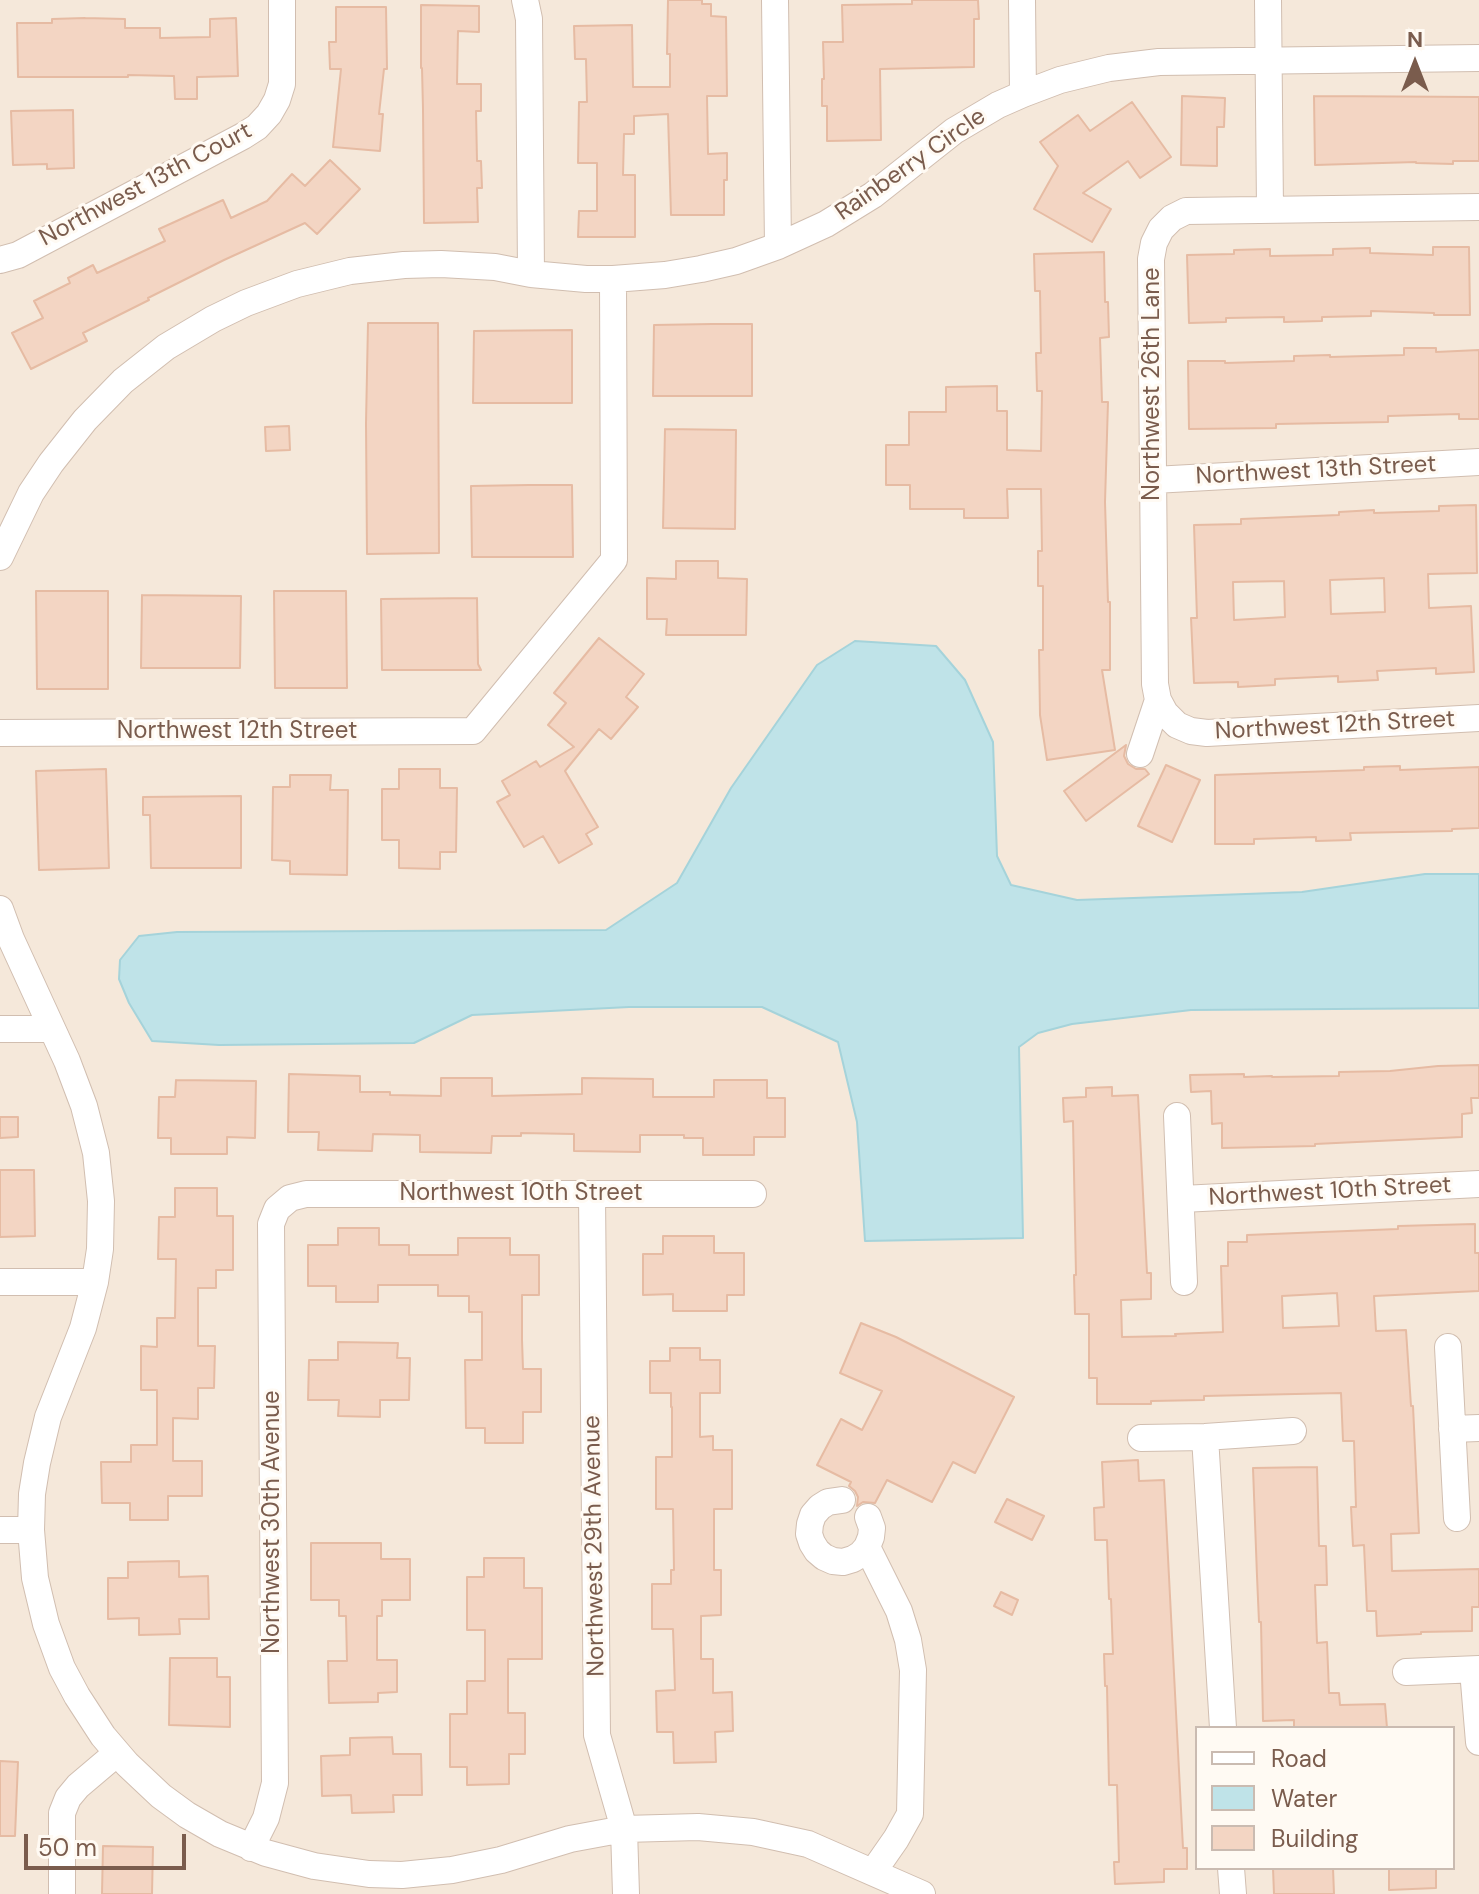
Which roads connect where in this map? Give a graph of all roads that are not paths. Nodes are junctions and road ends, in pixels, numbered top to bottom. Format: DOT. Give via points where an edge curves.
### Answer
graph roads {
  1 [pos="282,0"];
  2 [pos="775,0"];
  3 [pos="1022,0"];
  4 [pos="1268,0"];
  5 [pos="526,1"];
  6 [pos="1479,58"];
  7 [pos="1269,61"];
  8 [pos="1023,94"];
  9 [pos="1479,207"];
  10 [pos="1270,209"];
  11 [pos="778,246"];
  12 [pos="0,260"];
  13 [pos="531,274"];
  14 [pos="613,279"];
  15 [pos="1479,462"];
  16 [pos="1154,480"];
  17 [pos="10,515"];
  18 [pos="0,557"];
  19 [pos="1158,700"];
  20 [pos="1479,718"];
  21 [pos="0,733"];
  22 [pos="1140,754"];
  23 [pos="0,909"];
  24 [pos="0,1029"];
  25 [pos="51,1029"];
  26 [pos="1177,1116"];
  27 [pos="1479,1184"];
  28 [pos="753,1194"];
  29 [pos="592,1195"];
  30 [pos="290,1198"];
  31 [pos="1182,1199"];
  32 [pos="0,1282"];
  33 [pos="95,1282"];
  34 [pos="1184,1282"];
  35 [pos="1448,1347"];
  36 [pos="1479,1428"];
  37 [pos="1452,1429"];
  38 [pos="1293,1431"];
  39 [pos="1205,1437"];
  40 [pos="1141,1438"];
  41 [pos="842,1500"];
  42 [pos="868,1517"];
  43 [pos="1457,1518"];
  44 [pos="0,1530"];
  45 [pos="31,1530"];
  46 [pos="867,1547"];
  47 [pos="1476,1669"];
  48 [pos="1406,1672"];
  49 [pos="1223,1726"];
  50 [pos="1479,1742"];
  51 [pos="117,1753"];
  52 [pos="624,1829"];
  53 [pos="251,1848"];
  54 [pos="1231,1870"];
  55 [pos="873,1872"];
  56 [pos="346,1883"];
  57 [pos="913,1892"];
  58 [pos="62,1894"];
  59 [pos="626,1894"];
  60 [pos="1233,1894"];
  1 -- 12 [label="street, Northwest 13th Court" via="282,84 257,127"];
  2 -- 11 [label="street"];
  3 -- 8 [label="street"];
  4 -- 7 [label="street"];
  5 -- 13 [label="street"];
  6 -- 7 [label="street, Rainberry Circle"];
  7 -- 8 [label="street, Rainberry Circle" via="1109,68"];
  7 -- 10 [label="street"];
  8 -- 11 [label="street, Rainberry Circle" via="954,131 873,195"];
  9 -- 10 [label="street"];
  10 -- 16 [label="street, Northwest 26th Lane" via="1186,211 1172,218 1154,243"];
  11 -- 14 [label="street, Rainberry Circle" via="701,269"];
  13 -- 14 [label="street, Rainberry Circle"];
  13 -- 17 [label="street, Rainberry Circle" via="454,264 404,265 337,274 246,303 166,347 123,381"];
  14 -- 21 [label="street, Northwest 12th Street" via="614,560 473,731"];
  15 -- 16 [label="street, Northwest 13th Street"];
  16 -- 19 [label="street, Northwest 26th Lane"];
  17 -- 18 [label="street, Rainberry Circle"];
  19 -- 20 [label="street, Northwest 12th Street" via="1177,725 1207,733"];
  19 -- 22 [label="street, Northwest 26th Lane"];
  23 -- 25 [label="street"];
  24 -- 25 [label="street"];
  25 -- 33 [label="street" via="84,1106 96,1153 101,1201"];
  26 -- 31 [label="street, Northwest 10th Street"];
  27 -- 31 [label="street, Northwest 10th Street"];
  28 -- 29 [label="street, Northwest 10th Street"];
  29 -- 30 [label="street, Northwest 10th Street"];
  29 -- 52 [label="street, Northwest 29th Avenue" via="597,1735"];
  30 -- 53 [label="street, Northwest 30th Avenue" via="277,1209 271,1224 275,1783"];
  31 -- 34 [label="street, Northwest 10th Street"];
  32 -- 33 [label="street"];
  33 -- 45 [label="street" via="48,1417 32,1494"];
  35 -- 37 [label="street"];
  36 -- 37 [label="street"];
  37 -- 43 [label="street"];
  38 -- 39 [label="street"];
  39 -- 40 [label="street"];
  39 -- 49 [label="street"];
  41 -- 46 [label="street" via="828,1502 813,1515 812,1543 824,1557 843,1562"];
  42 -- 46 [label="street" via="872,1528"];
  44 -- 45 [label="street"];
  45 -- 51 [label="street" via="35,1578 62,1668"];
  46 -- 55 [label="street" via="899,1611 913,1670 910,1814"];
  47 -- 48 [label="street"];
  47 -- 50 [label="street"];
  51 -- 53 [label="street" via="187,1815"];
  51 -- 58 [label="street" via="78,1786 62,1813"];
  52 -- 55 [label="street" via="753,1832 808,1844"];
  52 -- 56 [label="street" via="452,1870"];
  52 -- 59 [label="street, Northwest 29th Avenue"];
  53 -- 56 [label="street" via="314,1866"];
  54 -- 60 [label="street"];
  55 -- 57 [label="street"];
}
